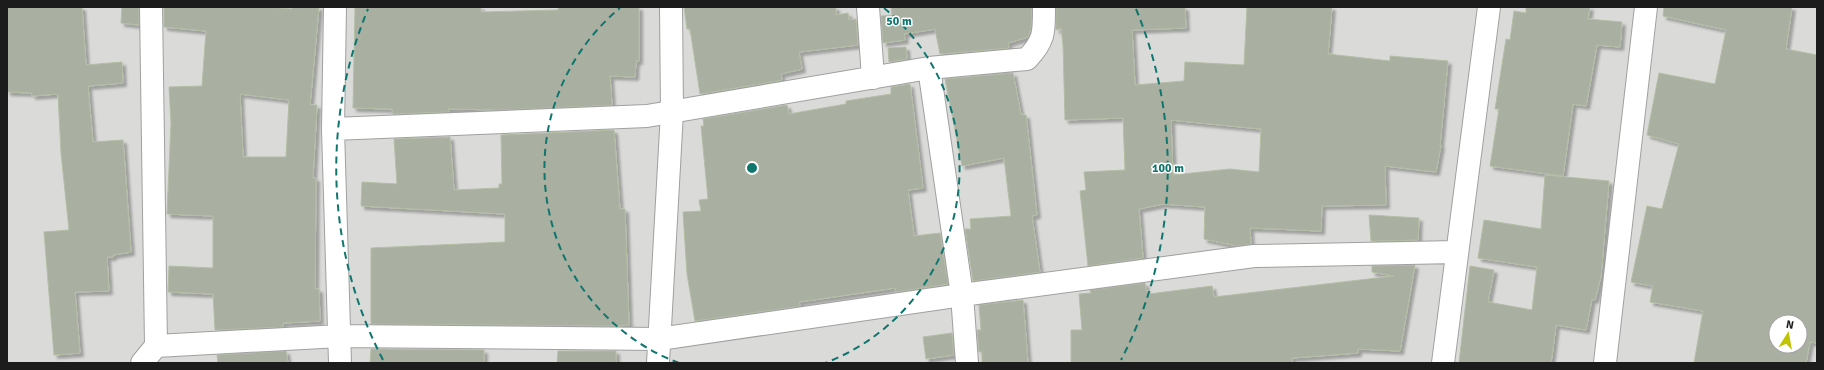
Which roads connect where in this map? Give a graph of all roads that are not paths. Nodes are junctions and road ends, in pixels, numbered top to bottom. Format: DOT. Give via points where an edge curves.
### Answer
graph roads {
  1 [pos="151,7"];
  2 [pos="335,7"];
  3 [pos="671,7"];
  4 [pos="868,7"];
  5 [pos="1044,7"];
  6 [pos="1489,7"];
  7 [pos="1646,7"];
  8 [pos="929,68"];
  9 [pos="873,78"];
  10 [pos="672,112"];
  11 [pos="333,129"];
  12 [pos="1457,252"];
  13 [pos="962,295"];
  14 [pos="340,336"];
  15 [pos="659,339"];
  16 [pos="156,346"];
  17 [pos="142,363"];
  18 [pos="340,363"];
  19 [pos="658,363"];
  20 [pos="967,363"];
  21 [pos="1443,363"];
  22 [pos="1605,363"];
  1 -- 16 [label="street"];
  2 -- 11 [label="street"];
  3 -- 10 [label="street"];
  4 -- 9 [label="street"];
  5 -- 8 [label="street" via="1044,28 1039,46 1027,59"];
  6 -- 12 [label="street"];
  7 -- 22 [label="street"];
  8 -- 9 [label="street"];
  8 -- 13 [label="street"];
  9 -- 10 [label="street"];
  10 -- 11 [label="street" via="647,116"];
  10 -- 15 [label="street"];
  11 -- 14 [label="street"];
  12 -- 13 [label="street" via="1254,256"];
  12 -- 21 [label="street"];
  13 -- 15 [label="street"];
  13 -- 20 [label="street"];
  14 -- 15 [label="street"];
  14 -- 16 [label="street"];
  14 -- 18 [label="street"];
  15 -- 19 [label="street"];
  16 -- 17 [label="street"];
}
